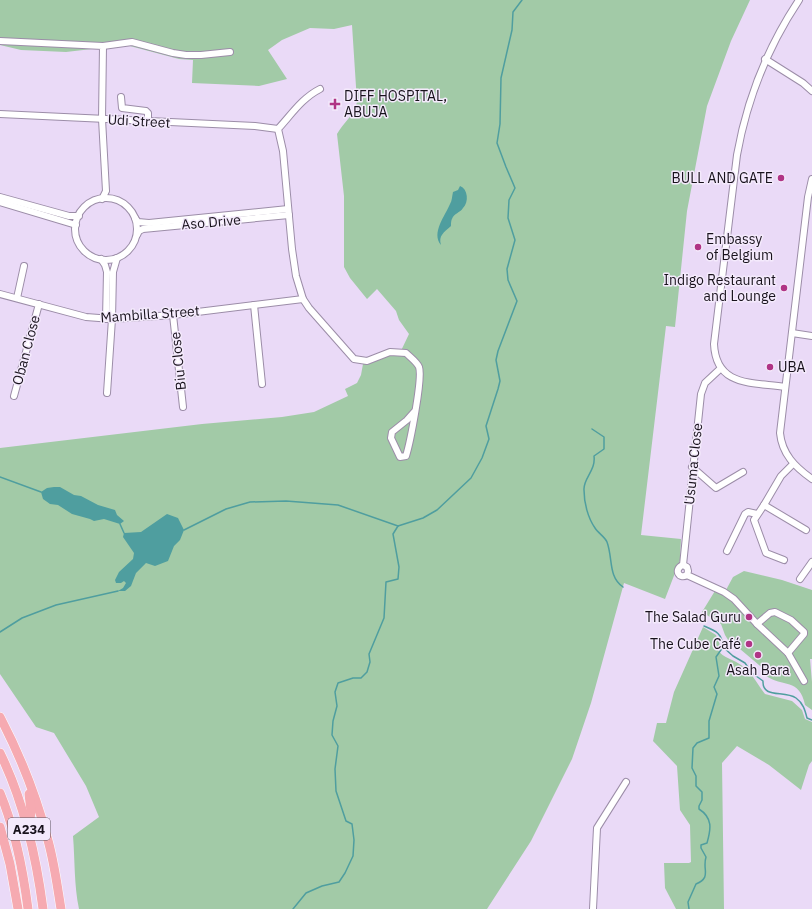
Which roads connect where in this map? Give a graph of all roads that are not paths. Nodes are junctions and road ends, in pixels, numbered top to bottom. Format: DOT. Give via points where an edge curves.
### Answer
graph roads {
  1 [pos="799,0"];
  2 [pos="0,41"];
  3 [pos="104,46"];
  4 [pos="230,52"];
  5 [pos="765,60"];
  6 [pos="320,89"];
  7 [pos="812,89"];
  8 [pos="121,97"];
  9 [pos="0,114"];
  10 [pos="102,119"];
  11 [pos="148,121"];
  12 [pos="278,129"];
  13 [pos="812,179"];
  14 [pos="0,197"];
  15 [pos="102,199"];
  16 [pos="0,202"];
  17 [pos="288,212"];
  18 [pos="79,216"];
  19 [pos="135,218"];
  20 [pos="76,225"];
  21 [pos="136,235"];
  22 [pos="117,258"];
  23 [pos="101,259"];
  24 [pos="24,266"];
  25 [pos="0,294"];
  26 [pos="17,298"];
  27 [pos="303,299"];
  28 [pos="39,304"];
  29 [pos="254,305"];
  30 [pos="173,314"];
  31 [pos="109,319"];
  32 [pos="792,333"];
  33 [pos="812,336"];
  34 [pos="720,369"];
  35 [pos="262,384"];
  36 [pos="785,387"];
  37 [pos="106,393"];
  38 [pos="14,396"];
  39 [pos="183,407"];
  40 [pos="415,411"];
  41 [pos="793,464"];
  42 [pos="692,467"];
  43 [pos="743,472"];
  44 [pos="812,479"];
  45 [pos="764,505"];
  46 [pos="757,514"];
  47 [pos="806,530"];
  48 [pos="727,551"];
  49 [pos="784,560"];
  50 [pos="812,562"];
  51 [pos="683,566"];
  52 [pos="687,575"];
  53 [pos="800,579"];
  54 [pos="757,624"];
  55 [pos="788,653"];
  56 [pos="804,681"];
  57 [pos="0,717"];
  58 [pos="0,753"];
  59 [pos="22,766"];
  60 [pos="626,782"];
  61 [pos="0,793"];
  62 [pos="0,808"];
  63 [pos="0,827"];
  64 [pos="29,830"];
  65 [pos="16,844"];
  66 [pos="18,909"];
  67 [pos="28,909"];
  68 [pos="43,909"];
  69 [pos="61,909"];
  70 [pos="593,909"];
  1 -- 5 [label="street"];
  2 -- 3 [label="street"];
  3 -- 4 [label="street" via="132,42 186,55"];
  3 -- 10 [label="street"];
  5 -- 7 [label="street"];
  5 -- 34 [label="street" via="747,108 737,155 714,344 715,359"];
  6 -- 12 [label="street" via="310,94"];
  8 -- 11 [label="street" via="122,108 146,111"];
  9 -- 10 [label="street, Udi Street"];
  10 -- 11 [label="street, Udi Street"];
  10 -- 15 [label="street" via="106,191"];
  11 -- 12 [label="street, Udi Street"];
  12 -- 17 [label="street" via="283,151"];
  13 -- 32 [label="street"];
  14 -- 18 [label="street" via="69,216"];
  15 -- 18 [label="street" via="88,204"];
  15 -- 19 [label="street" via="112,199 124,204"];
  16 -- 20 [label="street"];
  17 -- 19 [label="street, Aso Drive" via="149,223 138,222"];
  17 -- 21 [label="street, Aso Drive" via="143,229"];
  17 -- 27 [label="street" via="294,263"];
  18 -- 20 [label="street"];
  19 -- 21 [label="street"];
  20 -- 23 [label="street" via="77,237 83,248 92,256"];
  21 -- 22 [label="street" via="135,241 127,251"];
  22 -- 23 [label="street"];
  22 -- 31 [label="street" via="114,264"];
  23 -- 31 [label="street" via="107,272"];
  24 -- 26 [label="street"];
  25 -- 26 [label="street, Mambilla Street"];
  26 -- 28 [label="street, Mambilla Street"];
  27 -- 29 [label="street, Mambilla Street"];
  27 -- 40 [label="street" via="317,319 354,359 367,361 390,352 406,353 419,367 420,379"];
  28 -- 31 [label="street, Mambilla Street" via="86,317"];
  28 -- 38 [label="street, Oban Close"];
  29 -- 30 [label="street, Mambilla Street"];
  29 -- 35 [label="street"];
  30 -- 31 [label="street, Mambilla Street"];
  30 -- 39 [label="street, Biu Close"];
  31 -- 37 [label="street"];
  32 -- 33 [label="street"];
  32 -- 36 [label="street"];
  34 -- 36 [label="street" via="737,379"];
  34 -- 42 [label="street, Usuma Close" via="705,383 701,394"];
  36 -- 41 [label="street" via="781,443"];
  40 -- 40 [label="street" via="407,454 400,456 391,438 392,432"];
  41 -- 44 [label="street"];
  41 -- 45 [label="street" via="781,476"];
  42 -- 43 [label="street" via="716,488"];
  42 -- 51 [label="street, Usuma Close"];
  45 -- 46 [label="street"];
  45 -- 47 [label="street"];
  46 -- 48 [label="street" via="746,512"];
  46 -- 49 [label="street" via="754,522 765,556"];
  50 -- 53 [label="street"];
  51 -- 52 [label="street, Usuma Close" via="687,567"];
  51 -- 52 [label="street, Usuma Close" via="679,567 678,573 684,577"];
  52 -- 54 [label="street, Usuma Close" via="734,599"];
  54 -- 55 [label="street, Usuma Close"];
  54 -- 55 [label="street" via="775,612 791,620 804,632"];
  55 -- 56 [label="street, Usuma Close"];
  57 -- 59 [label="highway"];
  58 -- 64 [label="highway, A234"];
  59 -- 64 [label="highway" via="32,811"];
  59 -- 69 [label="highway" via="47,837"];
  60 -- 70 [label="street" via="597,828"];
  61 -- 65 [label="highway, A234"];
  62 -- 65 [label="highway"];
  63 -- 66 [label="highway"];
  64 -- 68 [label="highway, A234"];
  65 -- 67 [label="highway, A234"];
}
